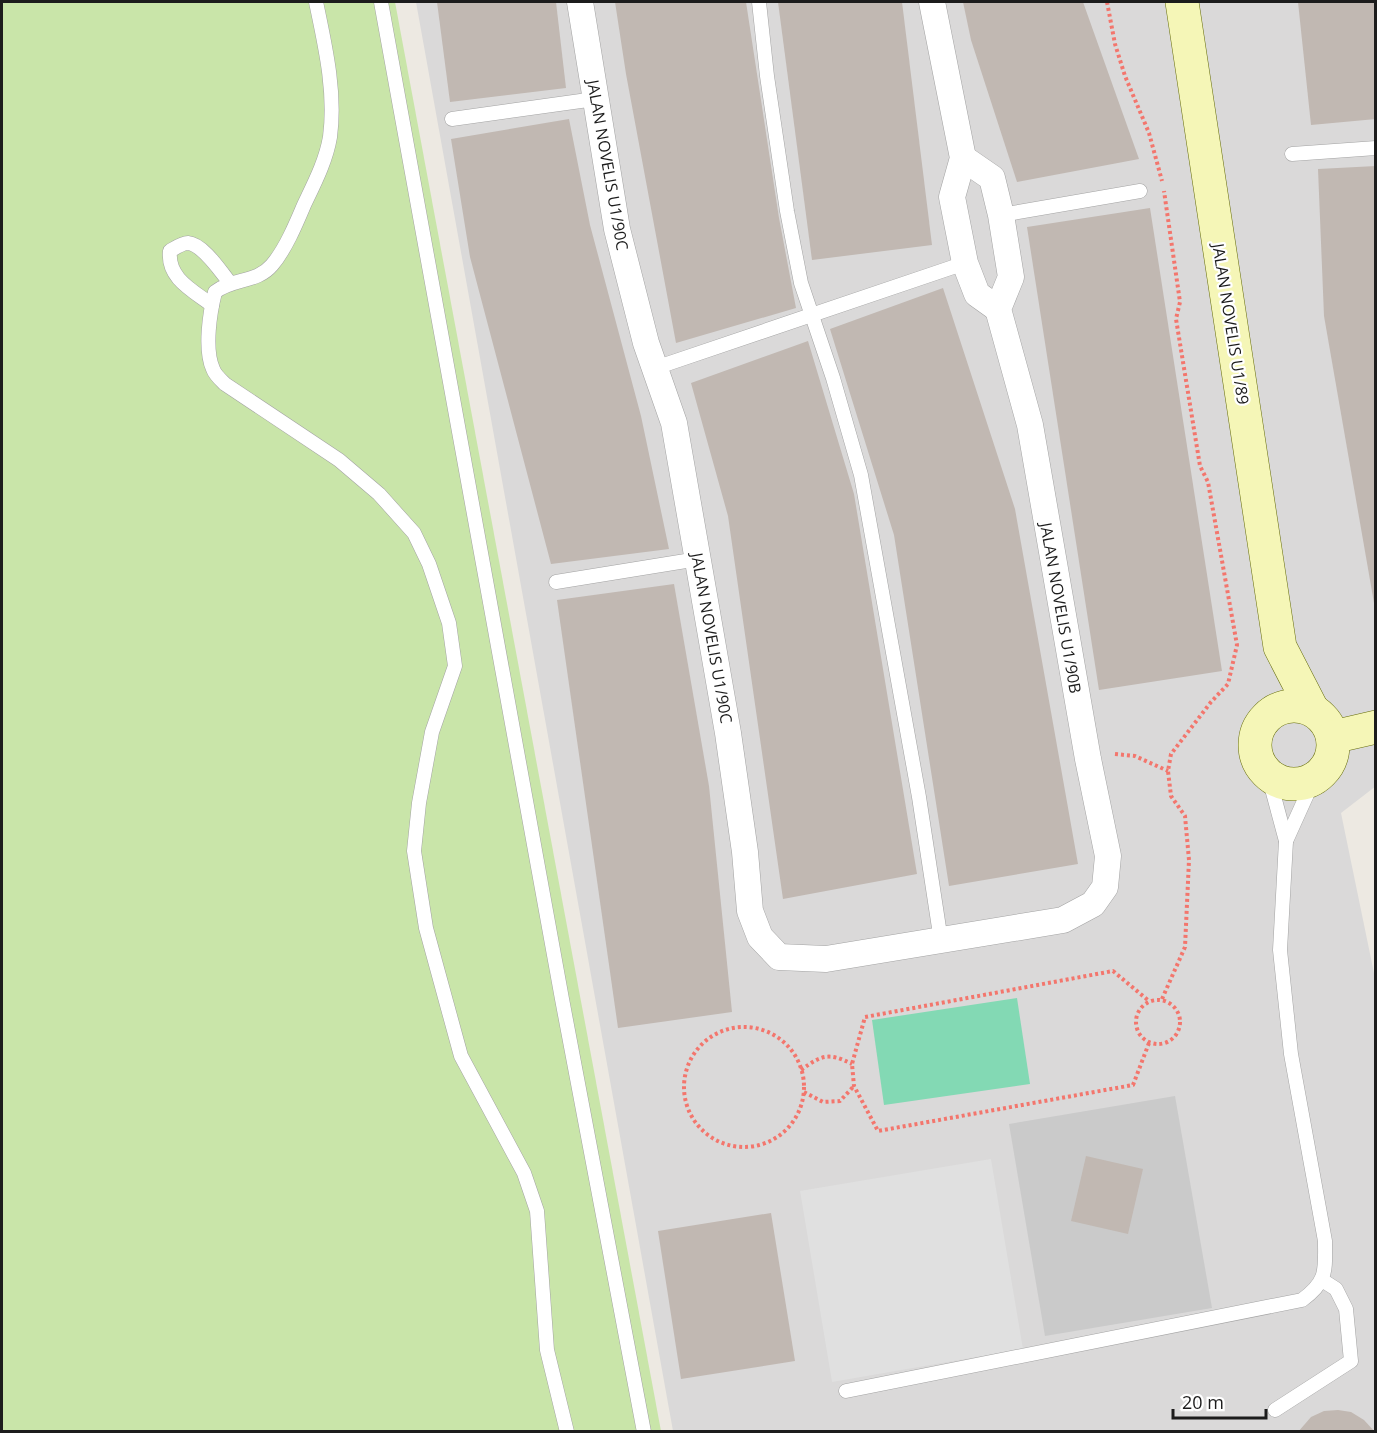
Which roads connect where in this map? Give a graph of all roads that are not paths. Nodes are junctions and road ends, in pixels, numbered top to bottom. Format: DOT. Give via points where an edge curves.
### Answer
graph roads {
  1 [pos="316,2"];
  2 [pos="381,2"];
  3 [pos="580,2"];
  4 [pos="759,2"];
  5 [pos="932,2"];
  6 [pos="1182,2"];
  7 [pos="595,99"];
  8 [pos="452,119"];
  9 [pos="1376,148"];
  10 [pos="1293,154"];
  11 [pos="963,158"];
  12 [pos="1140,190"];
  13 [pos="1001,215"];
  14 [pos="965,263"];
  15 [pos="230,283"];
  16 [pos="212,305"];
  17 [pos="998,309"];
  18 [pos="812,315"];
  19 [pos="655,368"];
  20 [pos="698,559"];
  21 [pos="556,582"];
  22 [pos="1280,647"];
  23 [pos="1312,709"];
  24 [pos="1266,717"];
  25 [pos="1376,727"];
  26 [pos="1333,737"];
  27 [pos="1268,774"];
  28 [pos="1314,779"];
  29 [pos="1286,841"];
  30 [pos="1092,904"];
  31 [pos="941,941"];
  32 [pos="1322,1280"];
  33 [pos="846,1391"];
  34 [pos="1275,1410"];
  35 [pos="567,1431"];
  36 [pos="645,1431"];
  1 -- 15 [label="lane" via="332,105 330,138 322,165 296,225 272,265 255,278"];
  2 -- 36 [label="lane"];
  3 -- 7 [label="street, JALAN NOVELIS U1/90C"];
  4 -- 18 [label="lane" via="787,211 801,283"];
  5 -- 11 [label="street"];
  6 -- 22 [label="street, JALAN NOVELIS U1/89"];
  7 -- 8 [label="lane"];
  7 -- 19 [label="street, JALAN NOVELIS U1/90C" via="617,229"];
  9 -- 10 [label="lane"];
  11 -- 13 [label="street" via="992,178"];
  11 -- 14 [label="street" via="952,197"];
  12 -- 13 [label="lane"];
  13 -- 17 [label="street" via="1011,277"];
  14 -- 17 [label="street" via="977,294"];
  14 -- 18 [label="lane"];
  15 -- 16 [label="lane" via="215,292"];
  15 -- 16 [label="lane" via="204,252 191,243 170,251 174,275"];
  16 -- 35 [label="lane" via="208,328 214,372 225,384 339,460 379,494 414,533 449,623 454,666 432,732 414,851 426,928 461,1056 524,1173 537,1211 547,1350"];
  17 -- 30 [label="street, JALAN NOVELIS U1/90B" via="1029,425 1108,856 1105,887"];
  18 -- 19 [label="lane"];
  18 -- 31 [label="lane" via="861,475"];
  19 -- 20 [label="street, JALAN NOVELIS U1/90C" via="674,423"];
  20 -- 21 [label="lane"];
  20 -- 31 [label="street, JALAN NOVELIS U1/90C" via="730,743 750,911 760,937 779,957 826,959"];
  22 -- 23 [label="street, JALAN NOVELIS U1/89"];
  22 -- 24 [label="street, JALAN NOVELIS U1/89"];
  23 -- 24 [label="street" via="1288,706"];
  23 -- 26 [label="street" via="1322,716"];
  24 -- 27 [label="street" via="1255,746 1260,764"];
  25 -- 26 [label="street"];
  26 -- 28 [label="street" via="1330,761"];
  27 -- 28 [label="street" via="1290,785"];
  27 -- 29 [label="lane"];
  28 -- 29 [label="lane"];
  29 -- 32 [label="lane" via="1280,950 1291,1054 1325,1241"];
  30 -- 31 [label="street, JALAN NOVELIS U1/90C" via="1063,920"];
  32 -- 33 [label="lane" via="1302,1300"];
  32 -- 34 [label="lane" via="1336,1289 1346,1309 1351,1361"];
}
